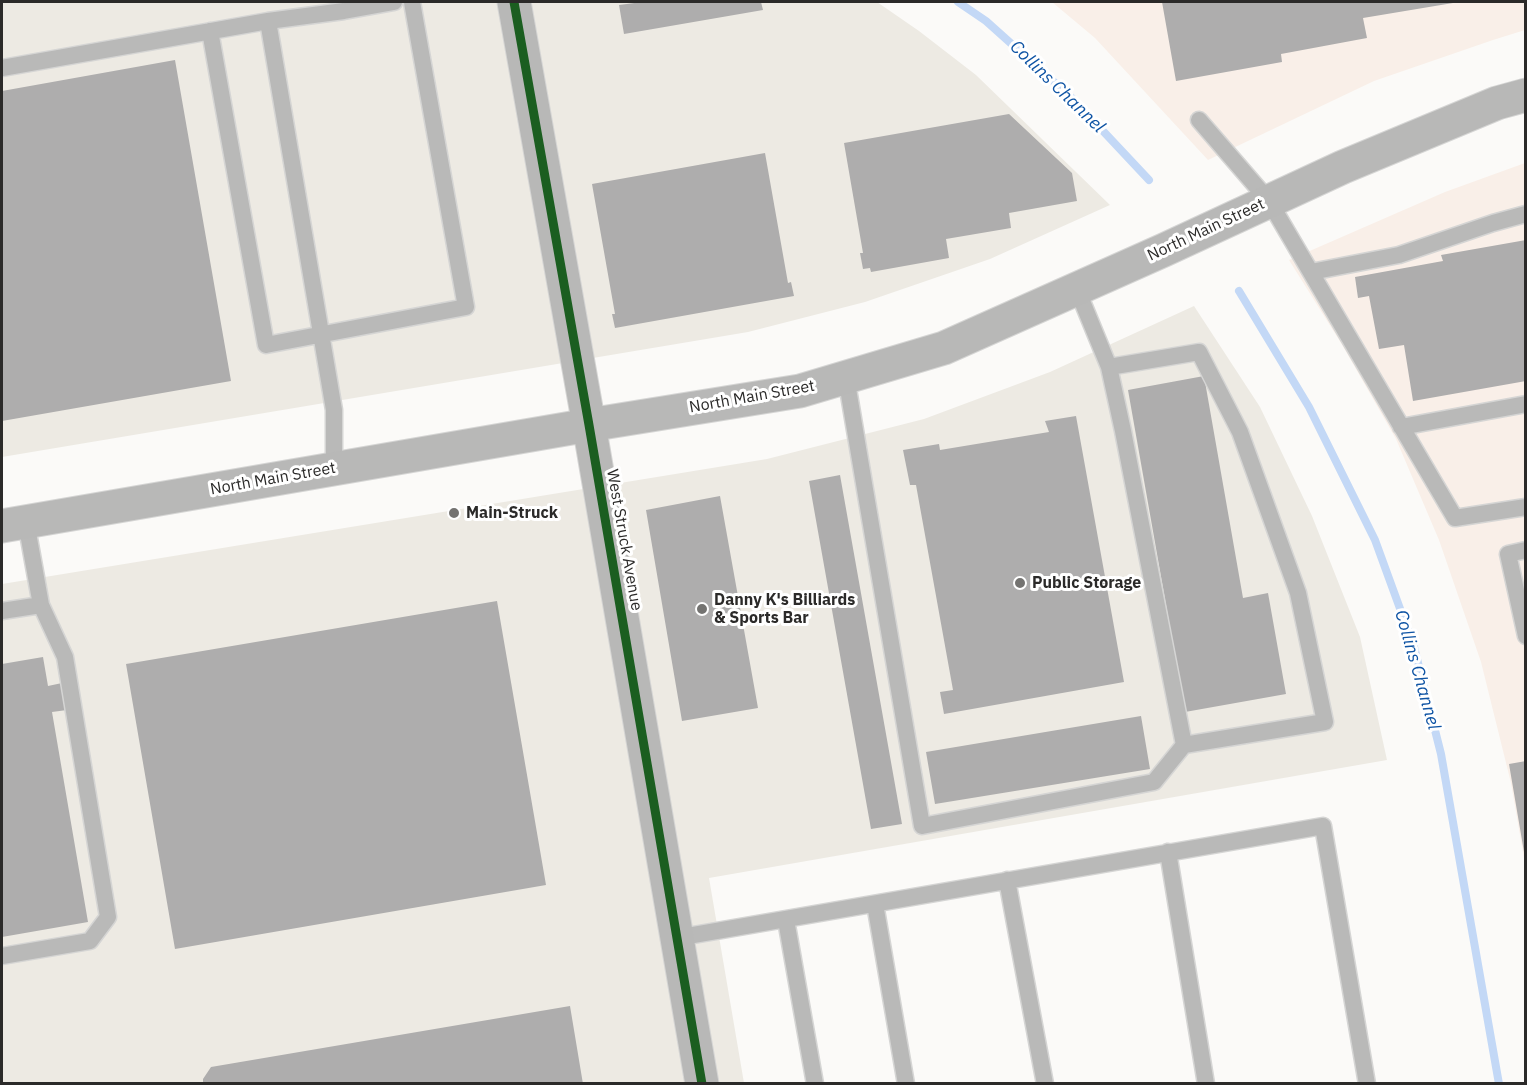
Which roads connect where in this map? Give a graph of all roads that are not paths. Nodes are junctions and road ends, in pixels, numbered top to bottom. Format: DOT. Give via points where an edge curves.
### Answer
graph roads {
  1 [pos="394,2"];
  2 [pos="412,2"];
  3 [pos="514,2"];
  4 [pos="268,21"];
  5 [pos="210,31"];
  6 [pos="2,68"];
  7 [pos="1526,95"];
  8 [pos="1199,120"];
  9 [pos="1269,201"];
  10 [pos="1526,214"];
  11 [pos="1311,272"];
  12 [pos="1077,289"];
  13 [pos="321,334"];
  14 [pos="1109,368"];
  15 [pos="846,377"];
  16 [pos="1526,404"];
  17 [pos="589,425"];
  18 [pos="1401,427"];
  19 [pos="334,469"];
  20 [pos="1526,507"];
  21 [pos="14,524"];
  22 [pos="1526,550"];
  23 [pos="40,605"];
  24 [pos="2,611"];
  25 [pos="1526,636"];
  26 [pos="1184,745"];
  27 [pos="1168,852"];
  28 [pos="1007,879"];
  29 [pos="875,904"];
  30 [pos="786,920"];
  31 [pos="676,938"];
  32 [pos="2,956"];
  33 [pos="702,1083"];
  34 [pos="815,1083"];
  35 [pos="906,1083"];
  36 [pos="1045,1083"];
  37 [pos="1206,1083"];
  38 [pos="1367,1083"];
  1 -- 4 [label="lane"];
  2 -- 13 [label="lane" via="466,307"];
  3 -- 17 [label="main road, West Struck Avenue"];
  4 -- 5 [label="lane"];
  4 -- 13 [label="lane"];
  5 -- 6 [label="lane"];
  5 -- 13 [label="lane" via="266,345"];
  7 -- 9 [label="main road, North Main Street" via="1497,102"];
  8 -- 9 [label="lane"];
  9 -- 11 [label="lane"];
  9 -- 12 [label="main road, North Main Street"];
  10 -- 11 [label="lane" via="1399,255"];
  11 -- 18 [label="lane"];
  12 -- 14 [label="lane"];
  12 -- 15 [label="main road, North Main Street" via="944,348"];
  13 -- 19 [label="lane" via="334,410"];
  14 -- 26 [label="lane"];
  14 -- 26 [label="lane" via="1200,352 1240,432 1298,592 1325,722"];
  15 -- 17 [label="main road, North Main Street" via="800,391"];
  15 -- 26 [label="lane" via="922,826 1154,782"];
  16 -- 18 [label="lane"];
  17 -- 19 [label="main road, North Main Street"];
  17 -- 31 [label="main road, West Struck Avenue"];
  18 -- 20 [label="lane" via="1455,518"];
  19 -- 21 [label="main road, North Main Street"];
  21 -- 23 [label="lane"];
  22 -- 25 [label="lane" via="1508,554"];
  23 -- 24 [label="lane"];
  23 -- 32 [label="lane" via="65,657 108,917 90,941"];
  27 -- 28 [label="lane"];
  27 -- 37 [label="lane"];
  27 -- 38 [label="lane" via="1323,826"];
  28 -- 29 [label="lane"];
  28 -- 36 [label="lane"];
  29 -- 30 [label="lane"];
  29 -- 35 [label="lane"];
  30 -- 31 [label="lane"];
  30 -- 34 [label="lane"];
  31 -- 33 [label="main road, West Struck Avenue"];
}
